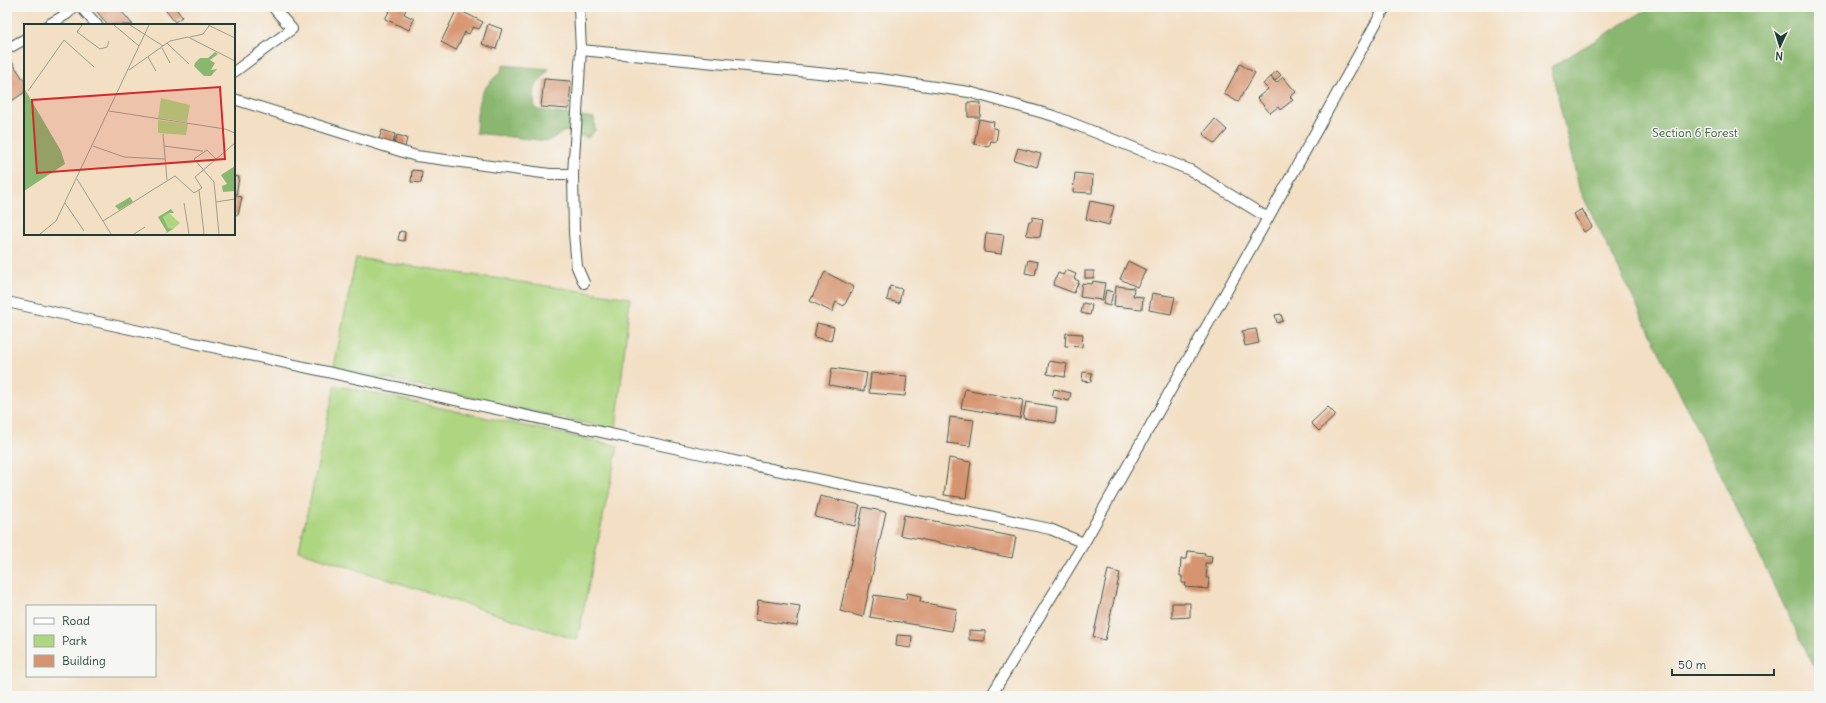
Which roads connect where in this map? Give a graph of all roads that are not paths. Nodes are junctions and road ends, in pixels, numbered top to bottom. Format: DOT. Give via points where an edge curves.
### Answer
graph roads {
  1 [pos="74,7"];
  2 [pos="81,7"];
  3 [pos="273,7"];
  4 [pos="579,7"];
  5 [pos="1385,7"];
  6 [pos="50,24"];
  7 [pos="96,24"];
  8 [pos="24,40"];
  9 [pos="7,49"];
  10 [pos="581,50"];
  11 [pos="235,71"];
  12 [pos="235,99"];
  13 [pos="573,174"];
  14 [pos="1268,218"];
  15 [pos="584,283"];
  16 [pos="7,302"];
  17 [pos="1084,543"];
  18 [pos="991,696"];
  1 -- 6 [label="street"];
  2 -- 7 [label="street"];
  3 -- 11 [label="street" via="292,29"];
  4 -- 10 [label="street"];
  5 -- 14 [label="street"];
  8 -- 9 [label="street"];
  10 -- 13 [label="street"];
  10 -- 14 [label="street" via="880,78 969,92 1054,116 1190,170"];
  12 -- 13 [label="street" via="416,156 550,174"];
  13 -- 15 [label="street" via="576,267"];
  14 -- 17 [label="street"];
  16 -- 17 [label="street" via="1050,529"];
  17 -- 18 [label="street"];
}
